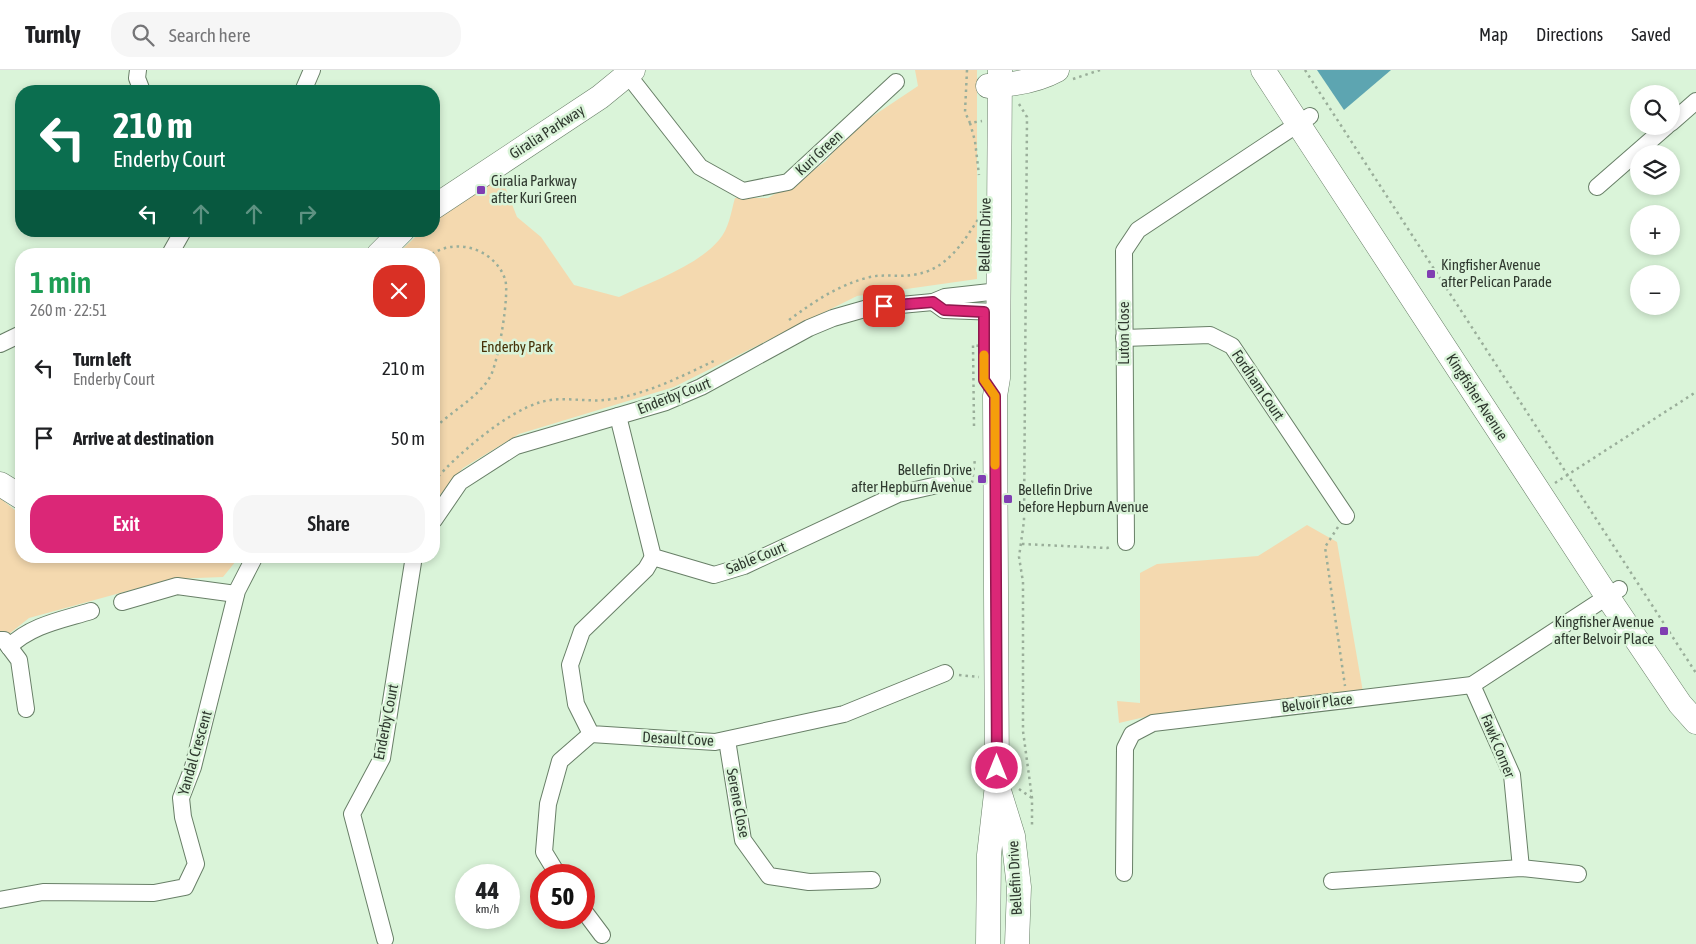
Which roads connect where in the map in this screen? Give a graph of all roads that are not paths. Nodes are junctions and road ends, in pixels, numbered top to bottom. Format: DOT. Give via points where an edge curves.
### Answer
graph roads {
  1 [pos="312,70"];
  2 [pos="1057,70"];
  3 [pos="1262,70"];
  4 [pos="1281,70"];
  5 [pos="630,72"];
  6 [pos="999,79"];
  7 [pos="896,82"];
  8 [pos="306,85"];
  9 [pos="1696,101"];
  10 [pos="1680,115"];
  11 [pos="1304,120"];
  12 [pos="1657,135"];
  13 [pos="1598,187"];
  14 [pos="440,203"];
  15 [pos="180,237"];
  16 [pos="396,237"];
  17 [pos="173,248"];
  18 [pos="385,248"];
  19 [pos="991,302"];
  20 [pos="15,337"];
  21 [pos="1124,338"];
  22 [pos="0,344"];
  23 [pos="618,416"];
  24 [pos="0,484"];
  25 [pos="946,484"];
  26 [pos="15,493"];
  27 [pos="440,511"];
  28 [pos="1346,516"];
  29 [pos="1126,542"];
  30 [pos="653,557"];
  31 [pos="252,563"];
  32 [pos="413,563"];
  33 [pos="1613,593"];
  34 [pos="236,594"];
  35 [pos="122,602"];
  36 [pos="91,611"];
  37 [pos="5,644"];
  38 [pos="945,673"];
  39 [pos="1472,685"];
  40 [pos="1696,702"];
  41 [pos="26,709"];
  42 [pos="1696,722"];
  43 [pos="591,734"];
  44 [pos="727,740"];
  45 [pos="997,785"];
  46 [pos="551,864"];
  47 [pos="1521,868"];
  48 [pos="1124,873"];
  49 [pos="1578,874"];
  50 [pos="872,880"];
  51 [pos="1332,881"];
  52 [pos="0,900"];
  53 [pos="595,925"];
  54 [pos="602,935"];
  55 [pos="385,939"];
  56 [pos="988,944"];
  57 [pos="1017,944"];
  1 -- 8 [label="street"];
  2 -- 6 [label="street" via="1046,76"];
  3 -- 11 [label="street, Kingfisher Avenue"];
  4 -- 11 [label="street, Kingfisher Avenue"];
  5 -- 7 [label="street, Kuri Green" via="700,167 743,191 788,182"];
  5 -- 14 [label="street, Giralia Parkway" via="600,97"];
  6 -- 19 [label="street, Bellefin Drive"];
  9 -- 10 [label="street"];
  11 -- 21 [label="street, Luton Close" via="1138,230 1124,251"];
  11 -- 33 [label="street, Kingfisher Avenue"];
  11 -- 33 [label="street, Kingfisher Avenue" via="1559,480"];
  12 -- 13 [label="street"];
  15 -- 17 [label="street"];
  16 -- 18 [label="street"];
  19 -- 23 [label="street, Enderby Court" via="944,310 933,302 868,308 832,318 700,387 666,402"];
  19 -- 45 [label="street, Bellefin Drive" via="998,378 995,396"];
  20 -- 22 [label="street"];
  21 -- 28 [label="street, Fordham Court" via="1210,335 1232,346"];
  21 -- 29 [label="street, Luton Close"];
  23 -- 27 [label="street, Enderby Court" via="516,446 460,482"];
  23 -- 30 [label="street"];
  24 -- 26 [label="street"];
  25 -- 30 [label="street, Sable Court" via="898,494 744,566 714,575"];
  30 -- 43 [label="street" via="646,569 582,631 570,665 576,704"];
  31 -- 34 [label="street, Yandal Crescent"];
  32 -- 55 [label="street, Enderby Court" via="382,758 352,814"];
  33 -- 39 [label="street, Belvoir Place"];
  33 -- 40 [label="street, Kingfisher Avenue"];
  33 -- 42 [label="street, Kingfisher Avenue" via="1680,704"];
  34 -- 35 [label="street" via="178,586"];
  34 -- 52 [label="street, Yandal Crescent" via="194,767 181,798 196,864 186,887 154,893 43,892"];
  36 -- 37 [label="street" via="31,629"];
  37 -- 41 [label="street" via="18,660"];
  38 -- 44 [label="street, Desault Cove" via="844,714"];
  39 -- 47 [label="street, Fawk Corner" via="1512,775"];
  39 -- 48 [label="street, Belvoir Place" via="1153,722 1132,734 1125,748"];
  43 -- 44 [label="street, Desault Cove" via="715,742"];
  43 -- 46 [label="street" via="560,761 548,804 544,852"];
  44 -- 50 [label="street, Serene Close" via="743,840 769,876 809,882"];
  45 -- 56 [label="street, Bellefin Drive" via="989,855"];
  45 -- 57 [label="street, Bellefin Drive" via="1013,836 1019,887"];
  47 -- 49 [label="street"];
  47 -- 51 [label="street"];
  53 -- 54 [label="street"];
}
